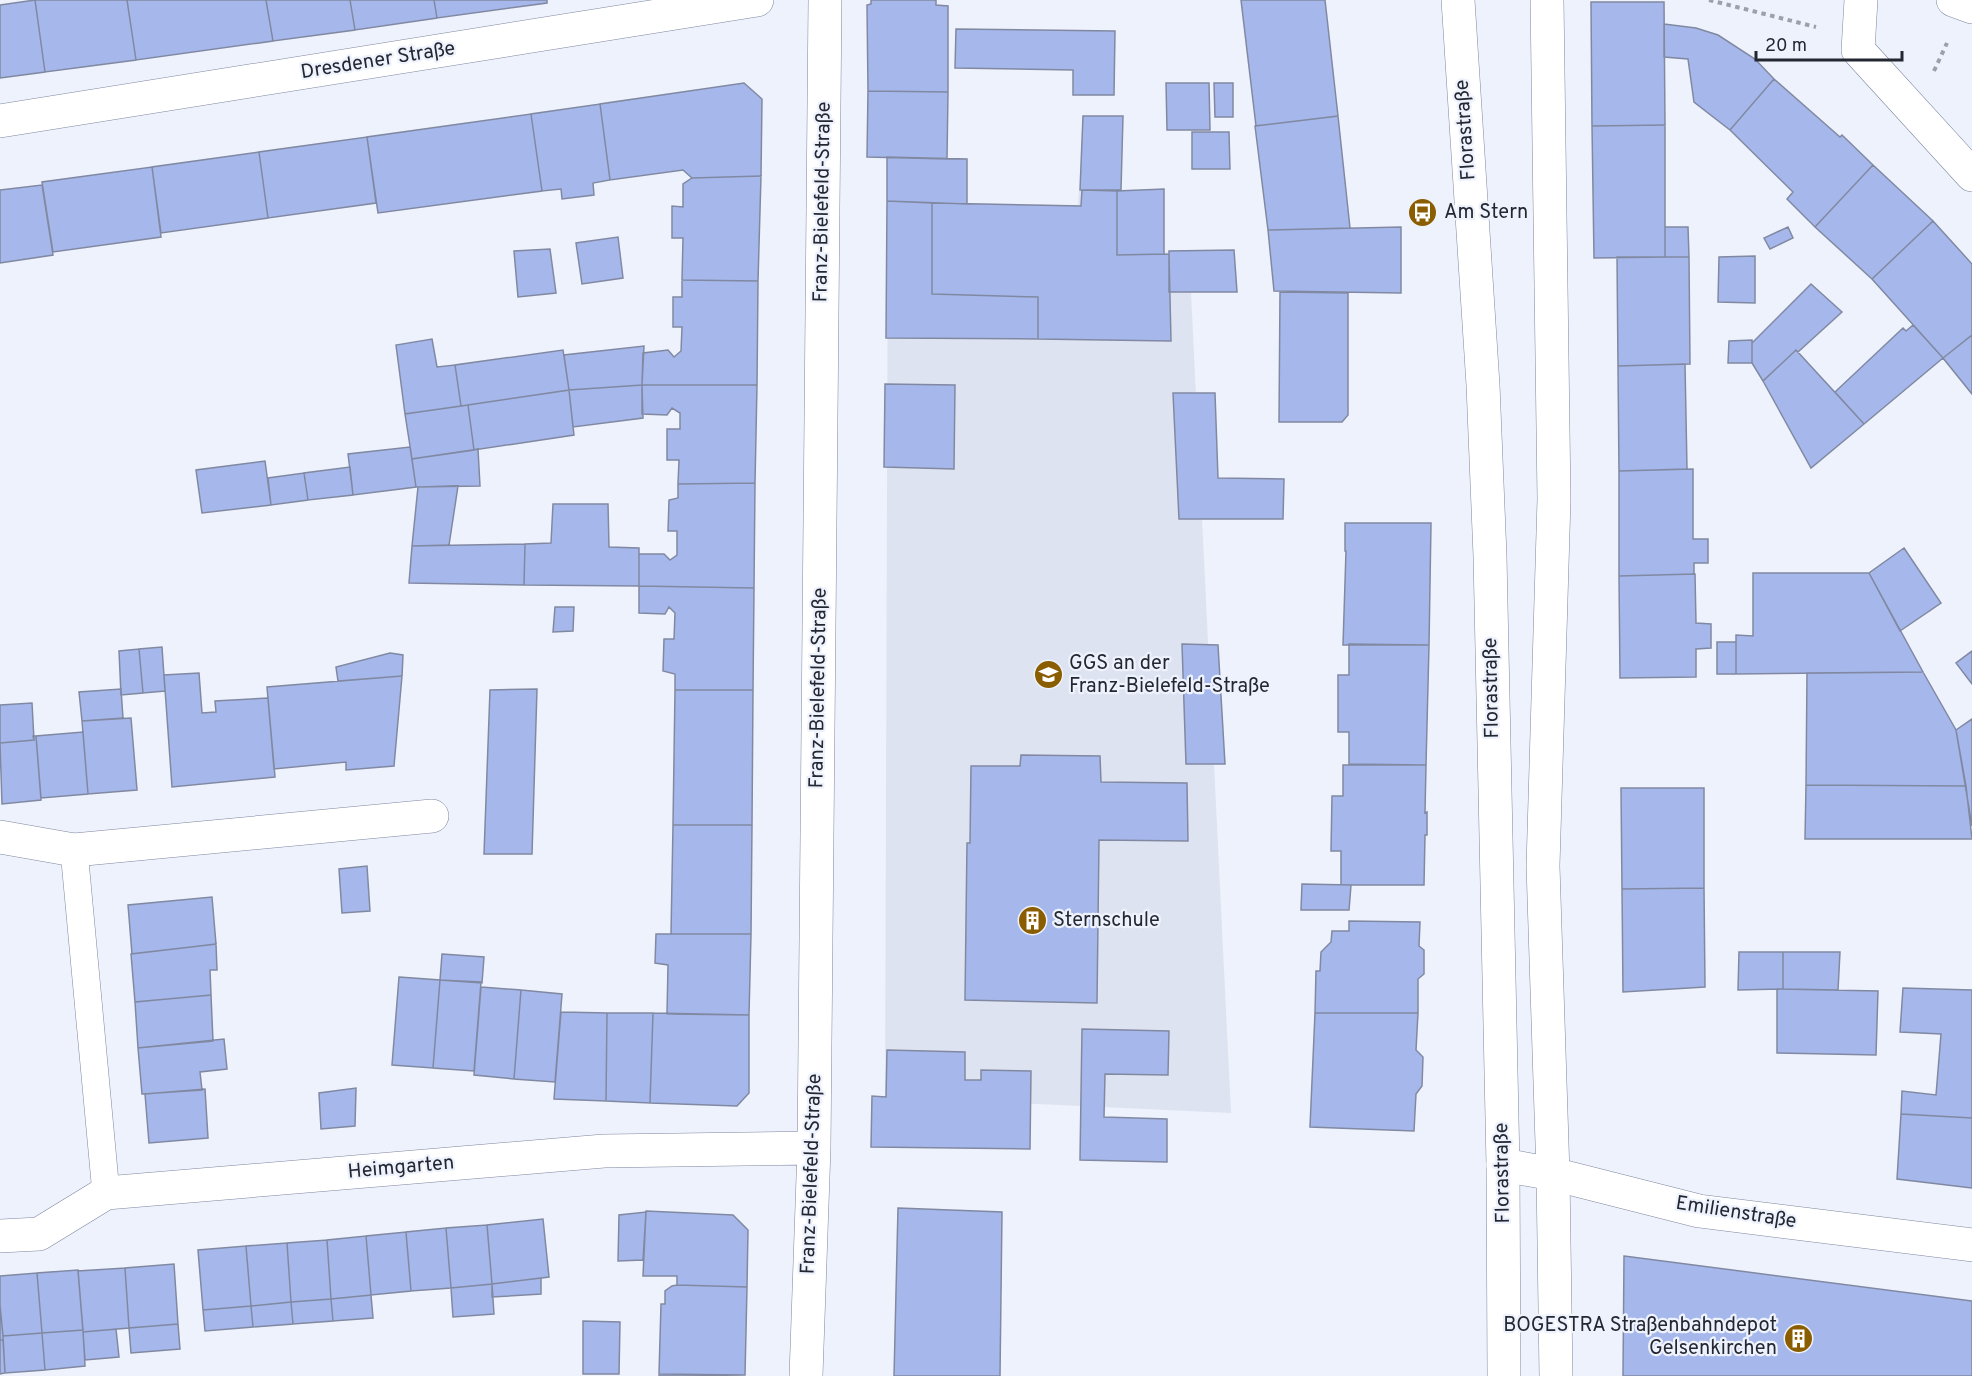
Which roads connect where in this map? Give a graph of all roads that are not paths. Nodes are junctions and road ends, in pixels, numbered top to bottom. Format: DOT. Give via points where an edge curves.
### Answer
graph roads {
  1 [pos="757,0"];
  2 [pos="825,0"];
  3 [pos="1458,0"];
  4 [pos="1547,0"];
  5 [pos="1861,0"];
  6 [pos="0,121"];
  7 [pos="1972,175"];
  8 [pos="432,816"];
  9 [pos="0,837"];
  10 [pos="74,850"];
  11 [pos="814,1148"];
  12 [pos="1503,1165"];
  13 [pos="1553,1174"];
  14 [pos="106,1194"];
  15 [pos="0,1236"];
  16 [pos="1972,1245"];
  17 [pos="806,1376"];
  18 [pos="1504,1376"];
  19 [pos="1556,1376"];
  1 -- 6 [label="street, Dresdener Straße"];
  2 -- 11 [label="street, Franz-Bielefeld-Straße"];
  3 -- 12 [label="street, Florastraße" via="1490,545"];
  4 -- 13 [label="street" via="1554,498 1543,867"];
  5 -- 7 [label="street" via="1858,50"];
  8 -- 10 [label="street"];
  9 -- 10 [label="street"];
  10 -- 14 [label="lane"];
  11 -- 14 [label="street, Heimgarten" via="604,1151"];
  11 -- 17 [label="street, Franz-Bielefeld-Straße"];
  12 -- 13 [label="street, Emilienstraße"];
  12 -- 18 [label="street, Florastraße"];
  13 -- 16 [label="street, Emilienstraße" via="1699,1211"];
  13 -- 19 [label="street"];
  14 -- 15 [label="street, Heimgarten" via="39,1233"];
}
